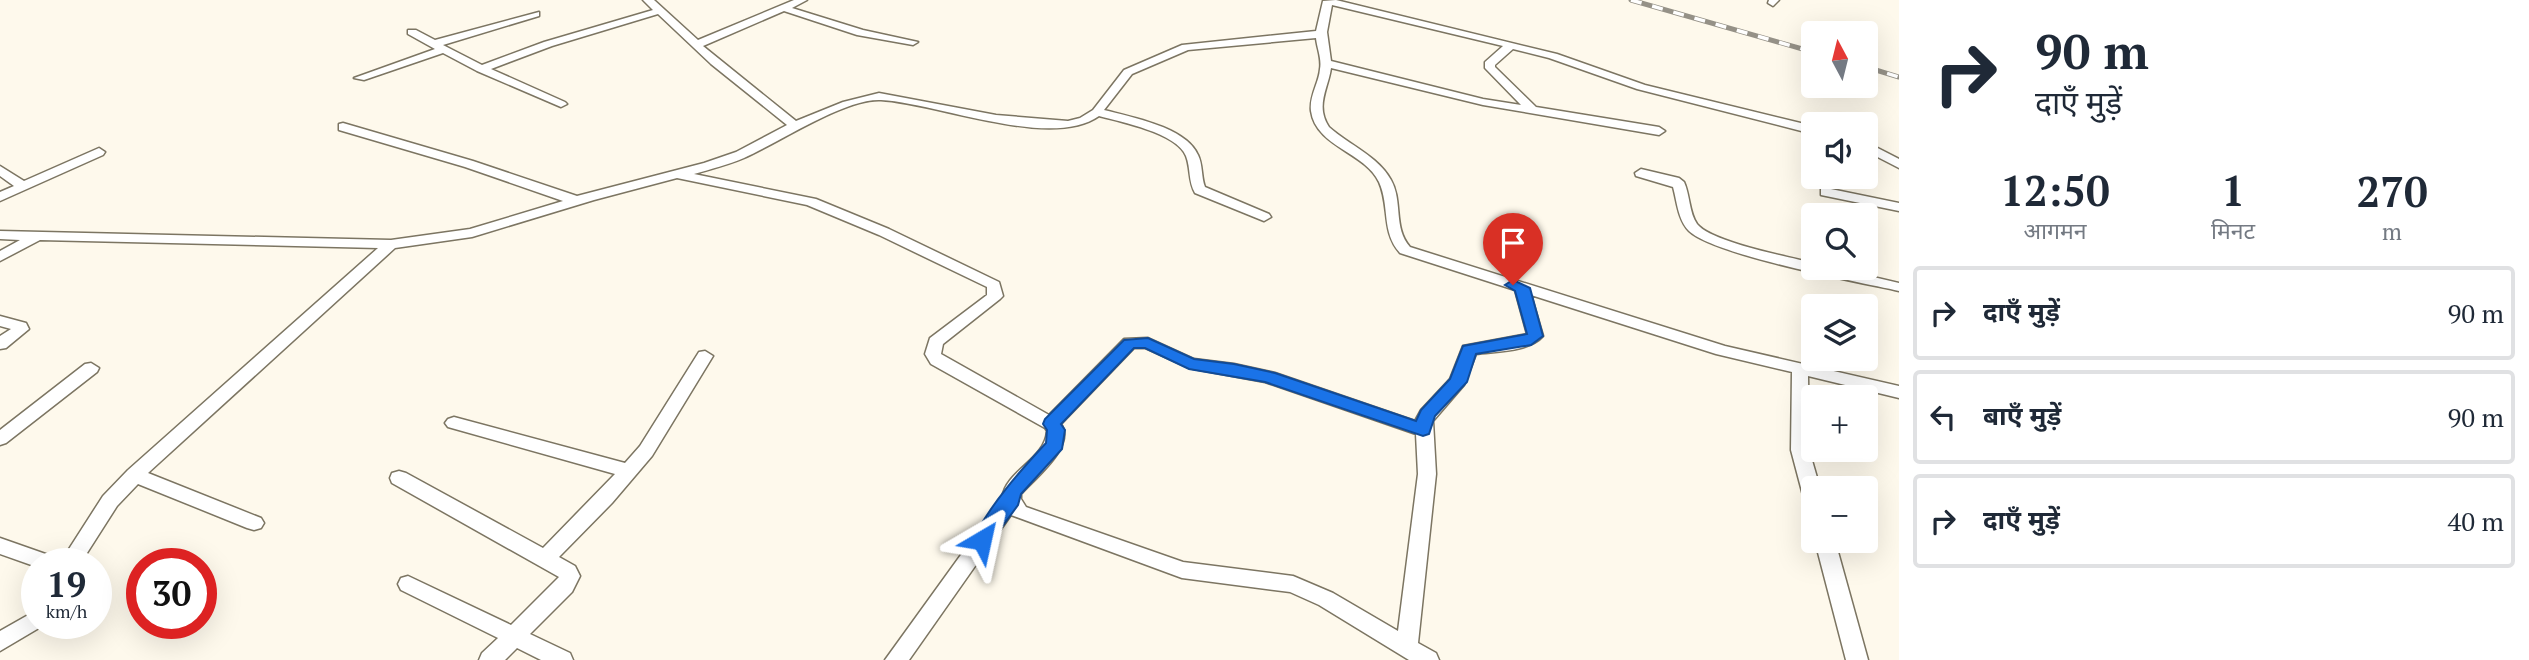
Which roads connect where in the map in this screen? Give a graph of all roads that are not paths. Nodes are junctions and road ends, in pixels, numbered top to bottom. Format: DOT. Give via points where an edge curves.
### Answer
graph roads {
  1 [pos="648,0"];
  2 [pos="802,0"];
  3 [pos="1328,1"];
  4 [pos="783,8"];
  5 [pos="659,11"];
  6 [pos="536,14"];
  7 [pos="412,32"];
  8 [pos="1321,34"];
  9 [pos="913,42"];
  10 [pos="696,45"];
  11 [pos="1511,45"];
  12 [pos="439,46"];
  13 [pos="1326,63"];
  14 [pos="481,69"];
  15 [pos="360,78"];
  16 [pos="561,104"];
  17 [pos="1533,110"];
  18 [pos="1097,111"];
  19 [pos="795,126"];
  20 [pos="343,127"];
  21 [pos="1801,127"];
  22 [pos="1658,131"];
  23 [pos="99,152"];
  24 [pos="1878,153"];
  25 [pos="1899,164"];
  26 [pos="0,170"];
  27 [pos="1640,173"];
  28 [pos="677,174"];
  29 [pos="23,186"];
  30 [pos="1826,192"];
  31 [pos="0,197"];
  32 [pos="577,201"];
  33 [pos="1899,207"];
  34 [pos="1264,217"];
  35 [pos="0,235"];
  36 [pos="37,236"];
  37 [pos="391,244"];
  38 [pos="0,257"];
  39 [pos="1801,264"];
  40 [pos="1870,280"];
  41 [pos="1899,287"];
  42 [pos="1522,288"];
  43 [pos="0,321"];
  44 [pos="0,344"];
  45 [pos="705,356"];
  46 [pos="91,368"];
  47 [pos="1800,370"];
  48 [pos="1899,392"];
  49 [pos="454,423"];
  50 [pos="1051,424"];
  51 [pos="1423,430"];
  52 [pos="0,439"];
  53 [pos="630,471"];
  54 [pos="135,475"];
  55 [pos="1807,476"];
  56 [pos="399,478"];
  57 [pos="1011,500"];
  58 [pos="254,523"];
  59 [pos="0,546"];
  60 [pos="79,548"];
  61 [pos="1828,553"];
  62 [pos="21,554"];
  63 [pos="545,559"];
  64 [pos="408,584"];
  65 [pos="21,629"];
  66 [pos="514,635"];
  67 [pos="0,642"];
  68 [pos="1406,647"];
  69 [pos="490,660"];
  70 [pos="562,660"];
  71 [pos="896,660"];
  72 [pos="1428,660"];
  73 [pos="1857,660"];
  1 -- 5 [label="street"];
  2 -- 4 [label="street"];
  3 -- 8 [label="street"];
  3 -- 11 [label="street"];
  4 -- 9 [label="street" via="861,33"];
  4 -- 10 [label="street"];
  5 -- 10 [label="street"];
  5 -- 14 [label="street"];
  6 -- 12 [label="street"];
  7 -- 12 [label="street"];
  8 -- 13 [label="street"];
  8 -- 18 [label="street" via="1186,47 1128,72"];
  10 -- 19 [label="street"];
  11 -- 17 [label="street" via="1490,68"];
  11 -- 21 [label="street" via="1654,91"];
  12 -- 14 [label="street"];
  12 -- 15 [label="street"];
  13 -- 17 [label="street" via="1473,100"];
  13 -- 42 [label="street" via="1316,107 1318,118 1331,135 1383,177 1400,247"];
  14 -- 16 [label="street"];
  17 -- 22 [label="street"];
  18 -- 19 [label="street" via="1084,121 1051,125 879,96"];
  18 -- 34 [label="street" via="1143,125 1186,146 1193,156 1194,182 1200,190"];
  19 -- 28 [label="street" via="740,155"];
  20 -- 32 [label="street"];
  23 -- 29 [label="street"];
  24 -- 25 [label="street"];
  26 -- 29 [label="street"];
  27 -- 39 [label="street" via="1679,185 1691,226 1699,234"];
  28 -- 32 [label="street"];
  28 -- 50 [label="street" via="811,202 990,282 995,296 936,342 933,354"];
  29 -- 31 [label="street"];
  30 -- 33 [label="street"];
  32 -- 37 [label="street" via="472,233"];
  35 -- 36 [label="street"];
  36 -- 37 [label="street"];
  36 -- 38 [label="street"];
  37 -- 54 [label="street"];
  40 -- 41 [label="street"];
  42 -- 47 [label="street"];
  42 -- 51 [label="street" via="1535,336 1469,350 1458,382 1427,414"];
  43 -- 44 [label="street" via="21,329"];
  45 -- 53 [label="street"];
  46 -- 52 [label="street"];
  47 -- 48 [label="street"];
  47 -- 55 [label="street" via="1800,450"];
  49 -- 53 [label="street"];
  50 -- 51 [label="street" via="1129,343 1138,341 1189,363 1260,374"];
  50 -- 57 [label="street" via="1056,430 1055,444 1012,492"];
  51 -- 68 [label="street" via="1427,474"];
  53 -- 63 [label="street"];
  54 -- 58 [label="street"];
  54 -- 60 [label="street" via="110,501"];
  56 -- 63 [label="street"];
  57 -- 68 [label="street" via="1026,516 1182,570 1293,584"];
  57 -- 71 [label="street"];
  59 -- 62 [label="street"];
  61 -- 73 [label="street"];
  63 -- 66 [label="street" via="568,572 568,581"];
  64 -- 66 [label="street"];
  65 -- 67 [label="street"];
  66 -- 69 [label="street"];
  66 -- 70 [label="street"];
  68 -- 72 [label="street"];
}
